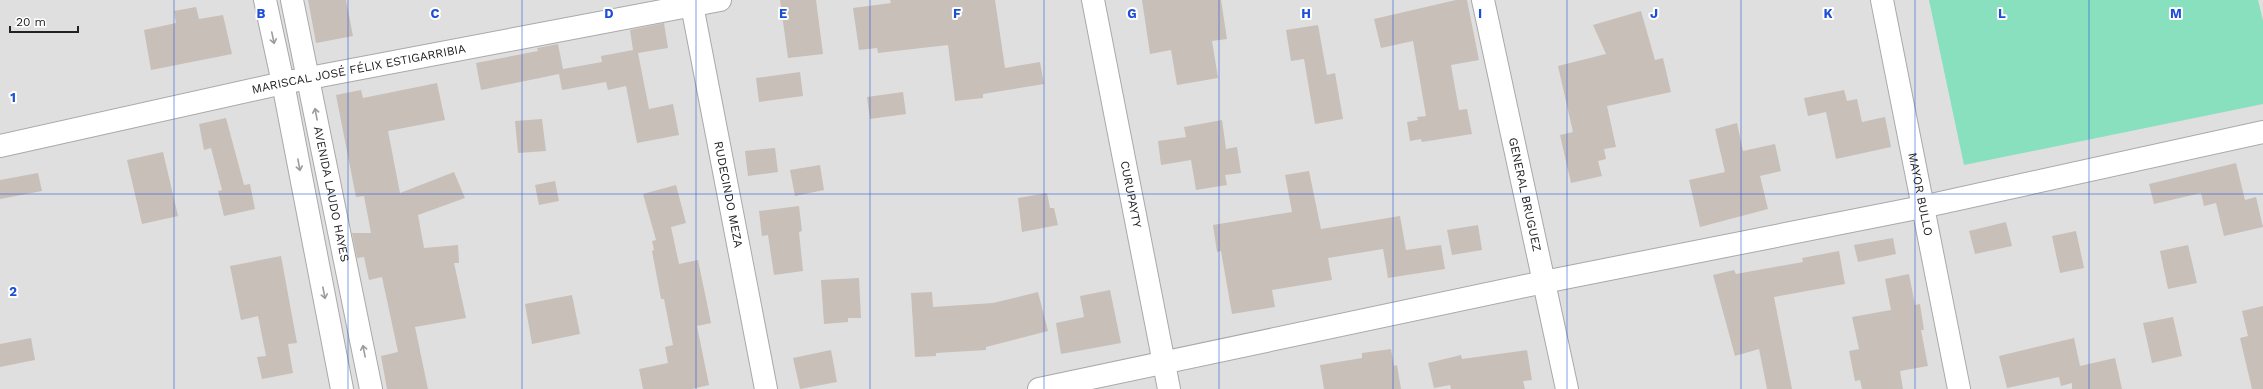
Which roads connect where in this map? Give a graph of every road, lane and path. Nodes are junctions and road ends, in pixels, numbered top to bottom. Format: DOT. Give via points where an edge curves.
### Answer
graph roads {
  1 [pos="265,0"];
  2 [pos="292,0"];
  3 [pos="720,0"];
  4 [pos="1094,0"];
  5 [pos="1484,0"];
  6 [pos="1882,0"];
  7 [pos="691,3"];
  8 [pos="309,79"];
  9 [pos="283,83"];
  10 [pos="2263,132"];
  11 [pos="0,146"];
  12 [pos="1922,207"];
  13 [pos="1544,282"];
  14 [pos="1164,363"];
  15 [pos="342,389"];
  16 [pos="371,389"];
  17 [pos="766,389"];
  18 [pos="1039,389"];
  19 [pos="1169,389"];
  20 [pos="1567,389"];
  21 [pos="1959,389"];
  1 -- 9 [label="street, one-way"];
  2 -- 8 [label="street, AVENIDA LAUDO HAYES"];
  3 -- 7 [label="street, MARISCAL JOSÉ FÉLIX ESTIGARRIBIA"];
  4 -- 14 [label="street, CURUPAYTY"];
  5 -- 13 [label="street, GENERAL BRUGUEZ"];
  6 -- 12 [label="street, MAYOR BULLO"];
  7 -- 8 [label="street, MARISCAL JOSÉ FÉLIX ESTIGARRIBIA"];
  7 -- 17 [label="street, RUDECINDO MEZA"];
  8 -- 9 [label="street, MARISCAL JOSÉ FÉLIX ESTIGARRIBIA"];
  16 -- 8 [label="street, AVENIDA LAUDO HAYES, one-way"];
  9 -- 11 [label="street, MARISCAL JOSÉ FÉLIX ESTIGARRIBIA"];
  9 -- 15 [label="street, one-way"];
  10 -- 12 [label="street"];
  12 -- 13 [label="street"];
  12 -- 21 [label="street, MAYOR BULLO"];
  13 -- 14 [label="street"];
  13 -- 20 [label="street, GENERAL BRUGUEZ"];
  14 -- 18 [label="street"];
  14 -- 19 [label="street, CURUPAYTY"];
}
